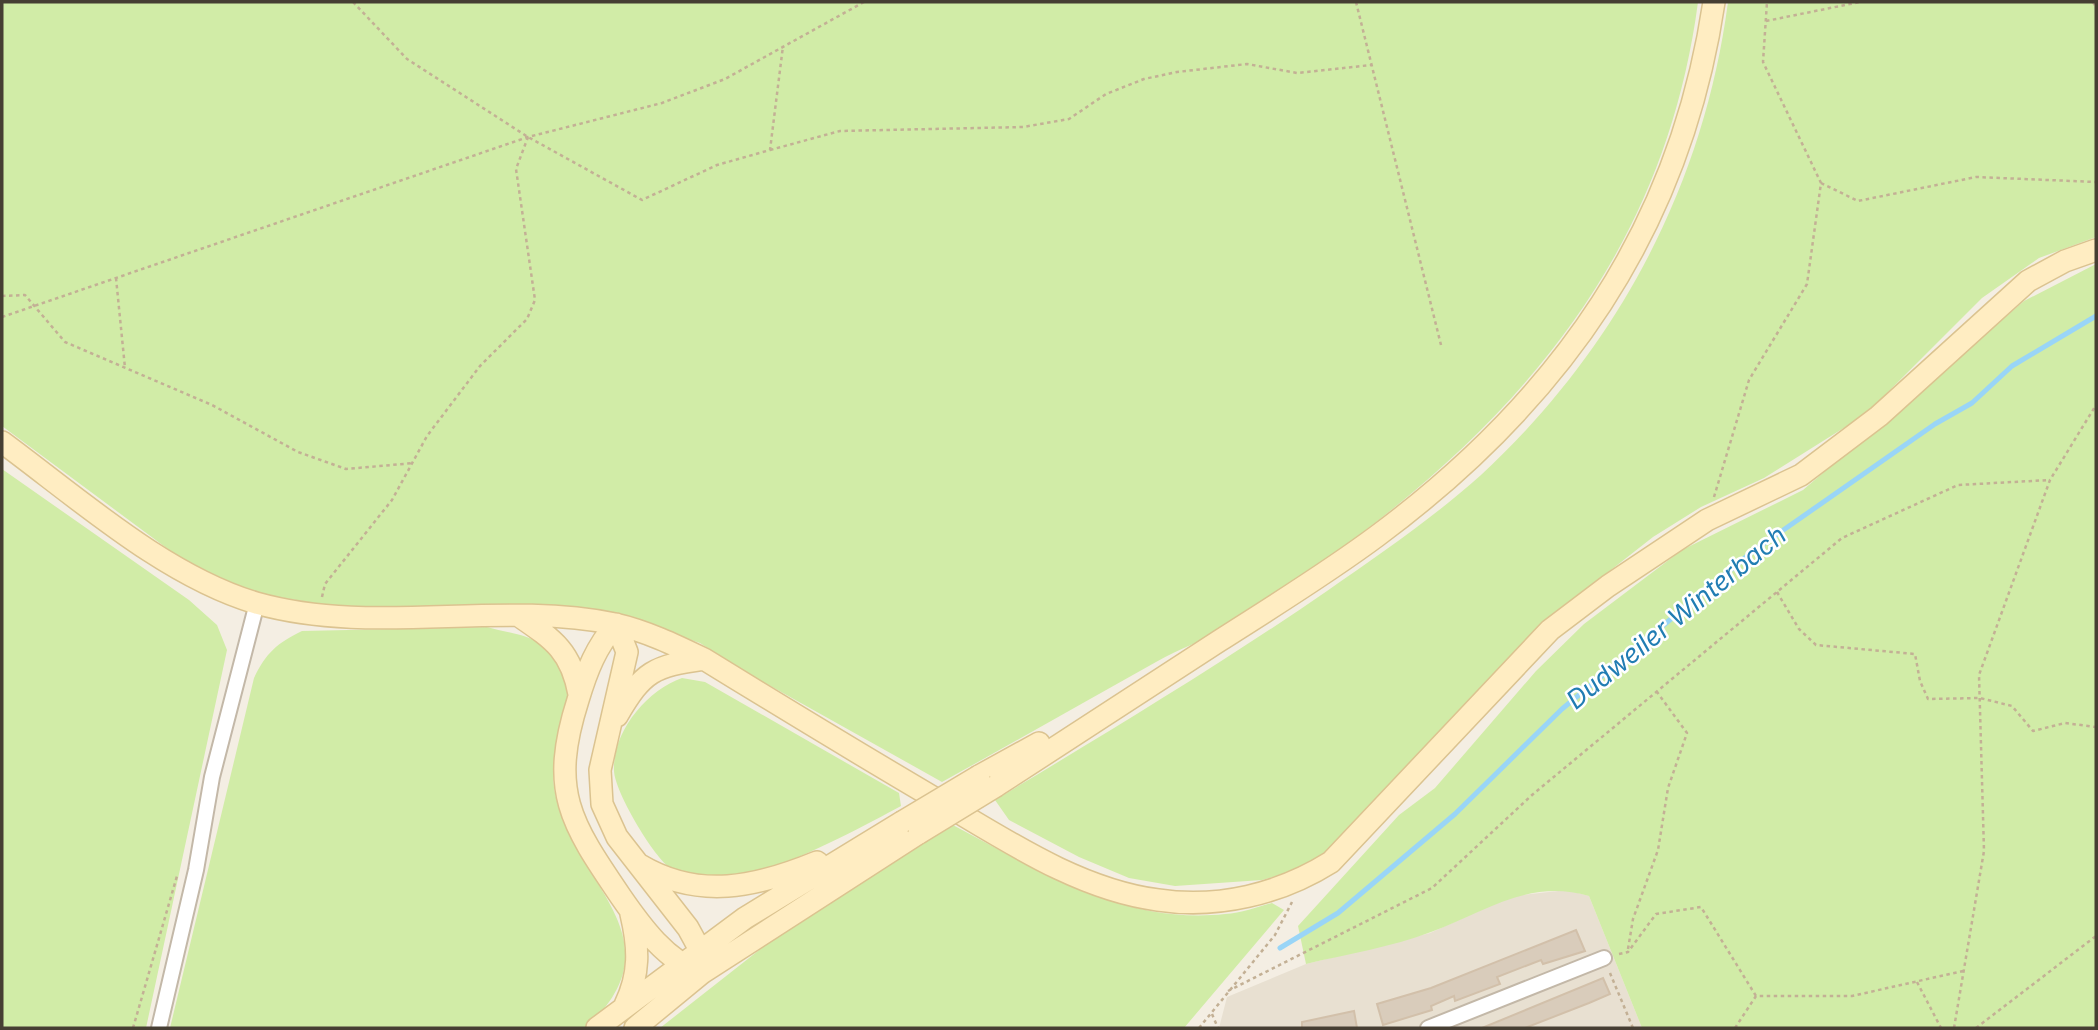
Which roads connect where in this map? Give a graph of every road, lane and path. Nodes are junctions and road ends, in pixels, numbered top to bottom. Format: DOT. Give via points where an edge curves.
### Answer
graph roads {
  1 [pos="353,2"];
  2 [pos="864,2"];
  3 [pos="1356,2"];
  4 [pos="1714,2"];
  5 [pos="1767,2"];
  6 [pos="1860,2"];
  7 [pos="2093,2"];
  8 [pos="2096,7"];
  9 [pos="1766,21"];
  10 [pos="783,45"];
  11 [pos="1371,65"];
  12 [pos="528,137"];
  13 [pos="770,150"];
  14 [pos="2096,182"];
  15 [pos="1822,183"];
  16 [pos="2096,250"];
  17 [pos="116,278"];
  18 [pos="2,296"];
  19 [pos="33,306"];
  20 [pos="2,317"];
  21 [pos="1441,345"];
  22 [pos="125,368"];
  23 [pos="2096,405"];
  24 [pos="2,442"];
  25 [pos="415,463"];
  26 [pos="2050,480"];
  27 [pos="1707,520"];
  28 [pos="1777,591"];
  29 [pos="257,603"];
  30 [pos="318,614"];
  31 [pos="519,616"];
  32 [pos="616,624"];
  33 [pos="704,659"];
  34 [pos="1657,692"];
  35 [pos="579,696"];
  36 [pos="1980,698"];
  37 [pos="611,727"];
  38 [pos="2096,727"];
  39 [pos="911,827"];
  40 [pos="870,840"];
  41 [pos="634,861"];
  42 [pos="179,869"];
  43 [pos="1303,880"];
  44 [pos="629,909"];
  45 [pos="2096,936"];
  46 [pos="699,950"];
  47 [pos="1604,958"];
  48 [pos="681,963"];
  49 [pos="1964,971"];
  50 [pos="702,973"];
  51 [pos="1917,982"];
  52 [pos="1228,991"];
  53 [pos="1756,996"];
  54 [pos="624,1007"];
  55 [pos="1212,1014"];
  56 [pos="133,1028"];
  57 [pos="159,1028"];
  58 [pos="597,1028"];
  59 [pos="635,1028"];
  60 [pos="1199,1028"];
  61 [pos="1218,1028"];
  62 [pos="1428,1028"];
  63 [pos="1633,1028"];
  64 [pos="1735,1028"];
  65 [pos="1941,1028"];
  66 [pos="1954,1028"];
  67 [pos="1976,1028"];
  1 -- 12 [label="path" via="407,59"];
  2 -- 10 [label="path"];
  3 -- 11 [label="path"];
  4 -- 39 [label="main road, bridge" via="1693,105 1655,210 1626,266 1536,391 1468,460 1377,536 1218,642"];
  5 -- 9 [label="path"];
  6 -- 9 [label="path"];
  7 -- 8 [label="path"];
  9 -- 15 [label="path" via="1763,62"];
  10 -- 12 [label="path" via="725,79 662,103"];
  10 -- 13 [label="path"];
  11 -- 13 [label="path" via="1297,73 1247,64 1177,72 1106,94 1069,119 1023,127 840,131"];
  11 -- 21 [label="path"];
  12 -- 13 [label="path" via="642,200 717,165"];
  12 -- 17 [label="path"];
  12 -- 25 [label="path" via="516,169 535,300 527,319 449,405"];
  14 -- 15 [label="path" via="1976,177 1858,201"];
  15 -- 27 [label="path" via="1807,284 1749,380"];
  16 -- 27 [label="main road" via="2028,281 1879,415 1801,475"];
  17 -- 19 [label="path"];
  17 -- 22 [label="path"];
  18 -- 19 [label="path" via="25,295"];
  19 -- 20 [label="path"];
  19 -- 22 [label="path" via="65,342"];
  22 -- 25 [label="path" via="212,405 299,452 346,469"];
  23 -- 26 [label="path"];
  24 -- 29 [label="main road" via="184,572"];
  25 -- 30 [label="path" via="326,584"];
  26 -- 28 [label="path" via="1958,485 1842,538"];
  26 -- 36 [label="path" via="1979,675"];
  27 -- 43 [label="main road" via="1550,630 1356,838"];
  28 -- 34 [label="path"];
  28 -- 36 [label="path" via="1799,629 1816,645 1915,654 1928,699"];
  29 -- 30 [label="main road"];
  29 -- 57 [label="street" via="212,777 196,870"];
  30 -- 31 [label="main road"];
  31 -- 32 [label="main road"];
  31 -- 35 [label="main road" via="563,650"];
  32 -- 33 [label="main road"];
  32 -- 35 [label="main road" via="594,653"];
  32 -- 37 [label="main road" via="627,652"];
  33 -- 37 [label="main road" via="667,664 650,673"];
  33 -- 43 [label="main road" via="986,828 1083,879 1134,895 1189,903 1261,894"];
  34 -- 52 [label="path" via="1532,795 1432,888"];
  34 -- 53 [label="path" via="1687,733 1668,788 1658,850 1633,919 1628,952 1656,914 1701,907"];
  35 -- 44 [label="main road" via="564,748 567,797 585,844"];
  36 -- 38 [label="path" via="2012,706 2033,731 2065,723"];
  36 -- 49 [label="path" via="1984,851"];
  37 -- 41 [label="main road" via="600,770 601,804"];
  39 -- 40 [label="main road"];
  39 -- 50 [label="main road"];
  40 -- 41 [label="main road" via="800,869 716,888 677,881"];
  40 -- 46 [label="main road"];
  41 -- 46 [label="main road" via="688,928"];
  42 -- 56 [label="path"];
  43 -- 52 [label="path" via="1275,935"];
  44 -- 48 [label="main road"];
  44 -- 54 [label="main road" via="638,954"];
  45 -- 67 [label="path"];
  46 -- 48 [label="main road"];
  46 -- 50 [label="main road"];
  47 -- 62 [label="street"];
  47 -- 63 [label="path"];
  48 -- 50 [label="main road"];
  48 -- 54 [label="main road"];
  49 -- 51 [label="path"];
  49 -- 66 [label="path"];
  50 -- 59 [label="main road"];
  51 -- 53 [label="path" via="1852,996"];
  51 -- 65 [label="path"];
  52 -- 55 [label="path"];
  53 -- 64 [label="path"];
  54 -- 58 [label="main road"];
  55 -- 60 [label="path"];
  55 -- 61 [label="path"];
}
